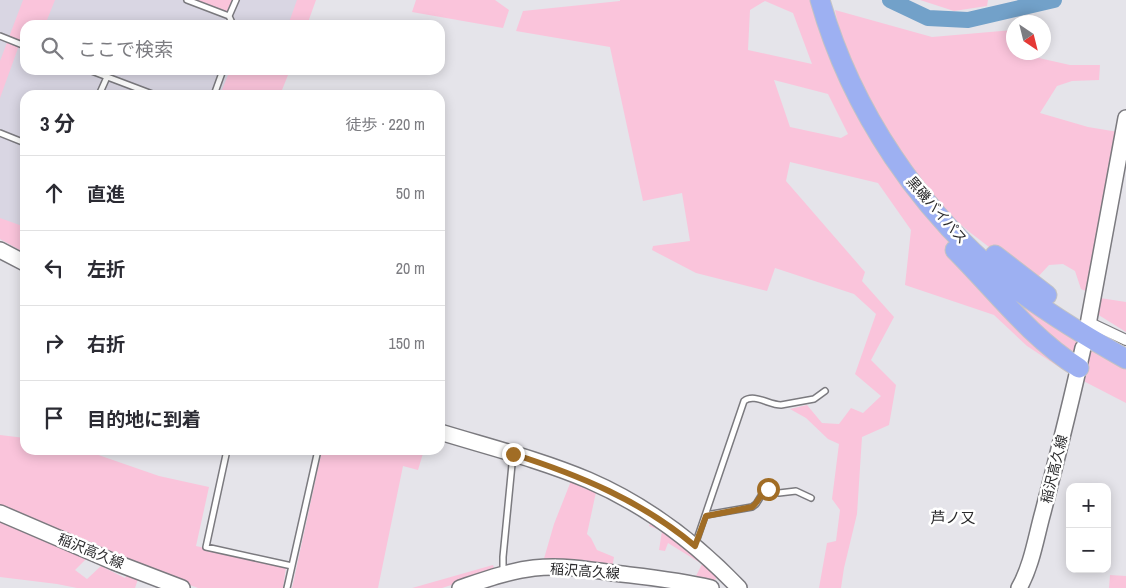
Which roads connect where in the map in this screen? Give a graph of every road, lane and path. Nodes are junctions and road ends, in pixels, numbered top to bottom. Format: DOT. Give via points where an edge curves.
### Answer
graph roads {
  1 [pos="187,0"];
  2 [pos="236,0"];
  3 [pos="820,0"];
  4 [pos="229,16"];
  5 [pos="231,20"];
  6 [pos="0,36"];
  7 [pos="20,44"];
  8 [pos="102,75"];
  9 [pos="221,75"];
  10 [pos="107,77"];
  11 [pos="102,90"];
  12 [pos="142,90"];
  13 [pos="216,90"];
  14 [pos="1126,118"];
  15 [pos="0,133"];
  16 [pos="20,141"];
  17 [pos="916,188"];
  18 [pos="0,250"];
  19 [pos="20,260"];
  20 [pos="1088,326"];
  21 [pos="1126,340"];
  22 [pos="1083,348"];
  23 [pos="1126,359"];
  24 [pos="1079,368"];
  25 [pos="825,391"];
  26 [pos="445,434"];
  27 [pos="513,454"];
  28 [pos="226,455"];
  29 [pos="317,455"];
  30 [pos="811,498"];
  31 [pos="0,513"];
  32 [pos="706,516"];
  33 [pos="695,546"];
  34 [pos="292,566"];
  35 [pos="504,575"];
  36 [pos="705,587"];
  37 [pos="182,588"];
  38 [pos="287,588"];
  39 [pos="460,588"];
  40 [pos="739,588"];
  41 [pos="1019,588"];
  1 -- 4 [label="lane"];
  2 -- 4 [label="lane"];
  3 -- 17 [label="highway, 黒磯バイパス" via="834,44 857,96 883,142"];
  4 -- 5 [label="lane"];
  6 -- 7 [label="lane"];
  8 -- 10 [label="lane"];
  9 -- 13 [label="lane"];
  10 -- 11 [label="lane"];
  10 -- 12 [label="lane"];
  14 -- 20 [label="main road"];
  15 -- 16 [label="lane"];
  17 -- 20 [label="highway" via="976,241"];
  17 -- 23 [label="highway, 黒磯バイパス" via="962,240 1011,285"];
  17 -- 24 [label="highway" via="926,217 940,234 1028,328"];
  18 -- 19 [label="main road"];
  20 -- 21 [label="street"];
  22 -- 24 [label="main road, 稲沢高久線"];
  24 -- 41 [label="main road, 稲沢高久線" via="1033,548"];
  25 -- 32 [label="lane" via="814,399 781,405 753,398 744,401"];
  26 -- 27 [label="main road"];
  27 -- 33 [label="main road" via="588,480 648,512"];
  27 -- 35 [label="lane"];
  28 -- 34 [label="lane" via="206,547"];
  29 -- 34 [label="lane"];
  30 -- 32 [label="lane" via="796,491 779,493 768,489 752,507"];
  31 -- 37 [label="main road, 稲沢高久線"];
  32 -- 33 [label="lane"];
  33 -- 40 [label="main road"];
  34 -- 38 [label="lane"];
  35 -- 36 [label="main road, 稲沢高久線" via="534,568 581,569"];
  35 -- 39 [label="main road, 稲沢高久線"];
}
